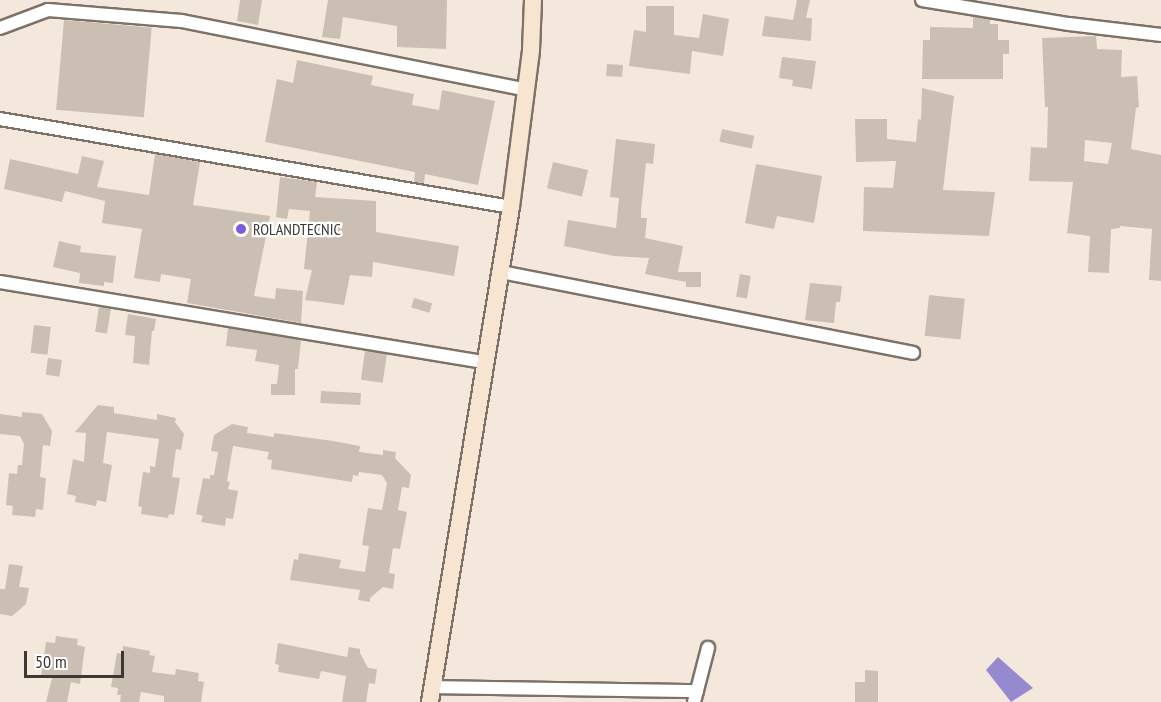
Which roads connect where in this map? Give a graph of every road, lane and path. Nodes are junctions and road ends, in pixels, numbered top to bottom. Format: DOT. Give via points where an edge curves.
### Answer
graph roads {
  1 [pos="533,0"];
  2 [pos="922,0"];
  3 [pos="0,28"];
  4 [pos="1161,35"];
  5 [pos="526,90"];
  6 [pos="0,118"];
  7 [pos="512,207"];
  8 [pos="501,272"];
  9 [pos="0,282"];
  10 [pos="913,352"];
  11 [pos="485,362"];
  12 [pos="708,648"];
  13 [pos="432,694"];
  14 [pos="696,696"];
  1 -- 5 [label="main road"];
  2 -- 4 [label="street"];
  3 -- 5 [label="street" via="48,10 182,21"];
  5 -- 7 [label="main road"];
  6 -- 7 [label="street"];
  7 -- 8 [label="main road"];
  8 -- 10 [label="street"];
  8 -- 11 [label="main road"];
  9 -- 11 [label="street"];
  11 -- 13 [label="main road"];
  12 -- 14 [label="street"];
  13 -- 14 [label="street"];
}
